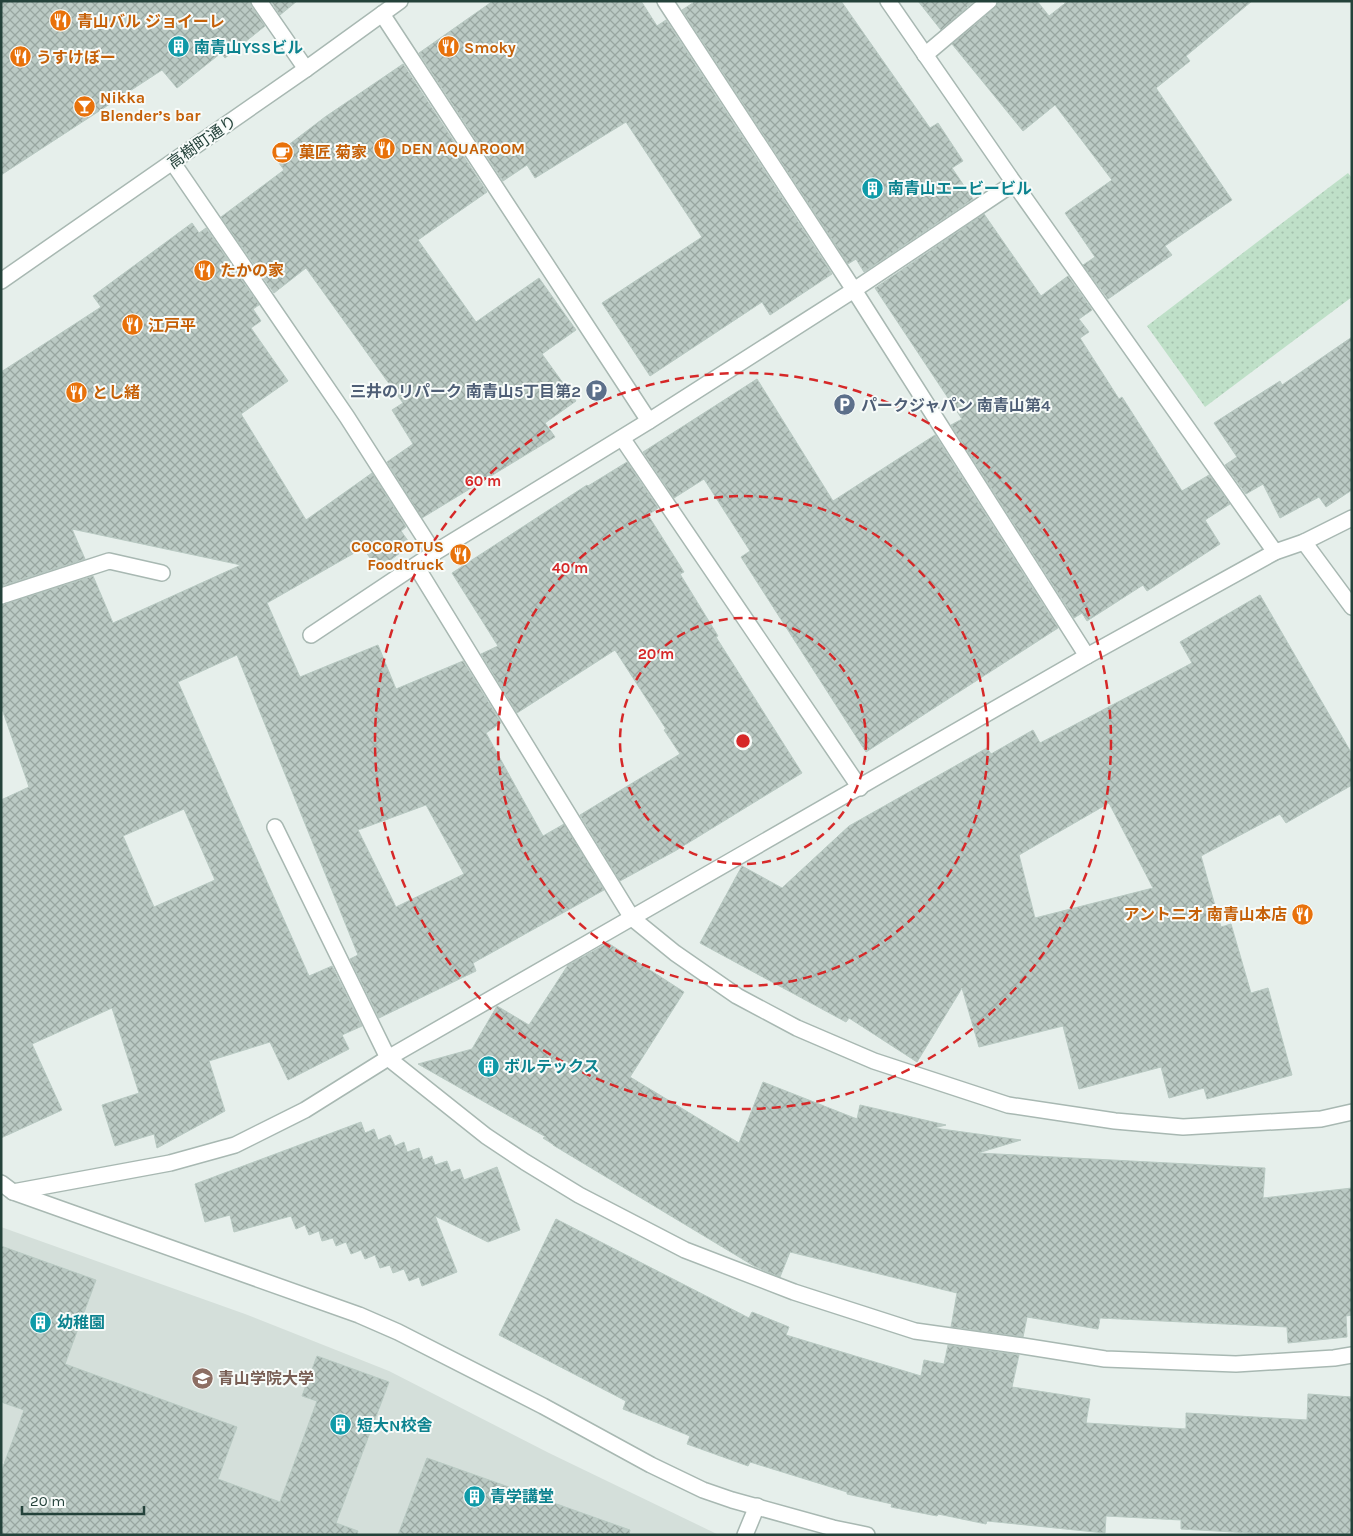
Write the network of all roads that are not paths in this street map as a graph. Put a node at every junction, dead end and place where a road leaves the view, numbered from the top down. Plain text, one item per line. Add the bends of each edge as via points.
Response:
1 (259, 1) edge
2 (400, 1) edge
3 (665, 1) edge
4 (888, 1) edge
5 (989, 1) edge
6 (382, 14) junction
7 (925, 54) junction
8 (306, 69) junction
9 (172, 163) junction
10 (1014, 183) junction
11 (1, 281) edge
12 (854, 290) junction
13 (649, 421) junction
14 (622, 438) junction
15 (1352, 518) edge
16 (1304, 542) junction
17 (1275, 552) junction
18 (434, 553) junction
19 (416, 566) junction
20 (162, 572) dead end
21 (1, 596) edge
22 (1352, 607) edge
23 (311, 635) dead end
24 (1088, 656) junction
25 (860, 788) junction
26 (275, 827) dead end
27 (632, 918) junction
28 (388, 1058) junction
29 (1352, 1112) edge
30 (7, 1188) edge
31 (1352, 1355) edge
32 (757, 1506) junction
33 (746, 1535) edge
34 (867, 1535) edge

1 - 8 street
2 - 6 street, 高樹町通り
3 - 12 street
4 - 7 street
5 - 7 street
6 - 8 street, 高樹町通り
6 - 13 street
7 - 10 street
8 - 9 street, 高樹町通り
9 - 11 street, 高樹町通り
9 - 18 street via 347,417
10 - 12 street
10 - 17 street
12 - 13 street
12 - 24 street
13 - 14 street
14 - 18 street
14 - 25 street
15 - 16 street
16 - 17 street
16 - 22 street
17 - 24 street
18 - 19 street
19 - 23 street
19 - 27 street
20 - 21 street via 109,561
24 - 25 street
25 - 27 street
26 - 28 street
27 - 28 street
27 - 29 street via 737,996 797,1028 874,1061 1008,1105 1115,1122 1183,1127 1322,1119
28 - 30 street via 305,1110 235,1145 170,1163
28 - 31 street via 486,1136 525,1162 579,1195 685,1250 794,1292 915,1331 1105,1359 1236,1364
30 - 32 street via 360,1315 543,1406 651,1465 703,1490
32 - 33 street
32 - 34 street

